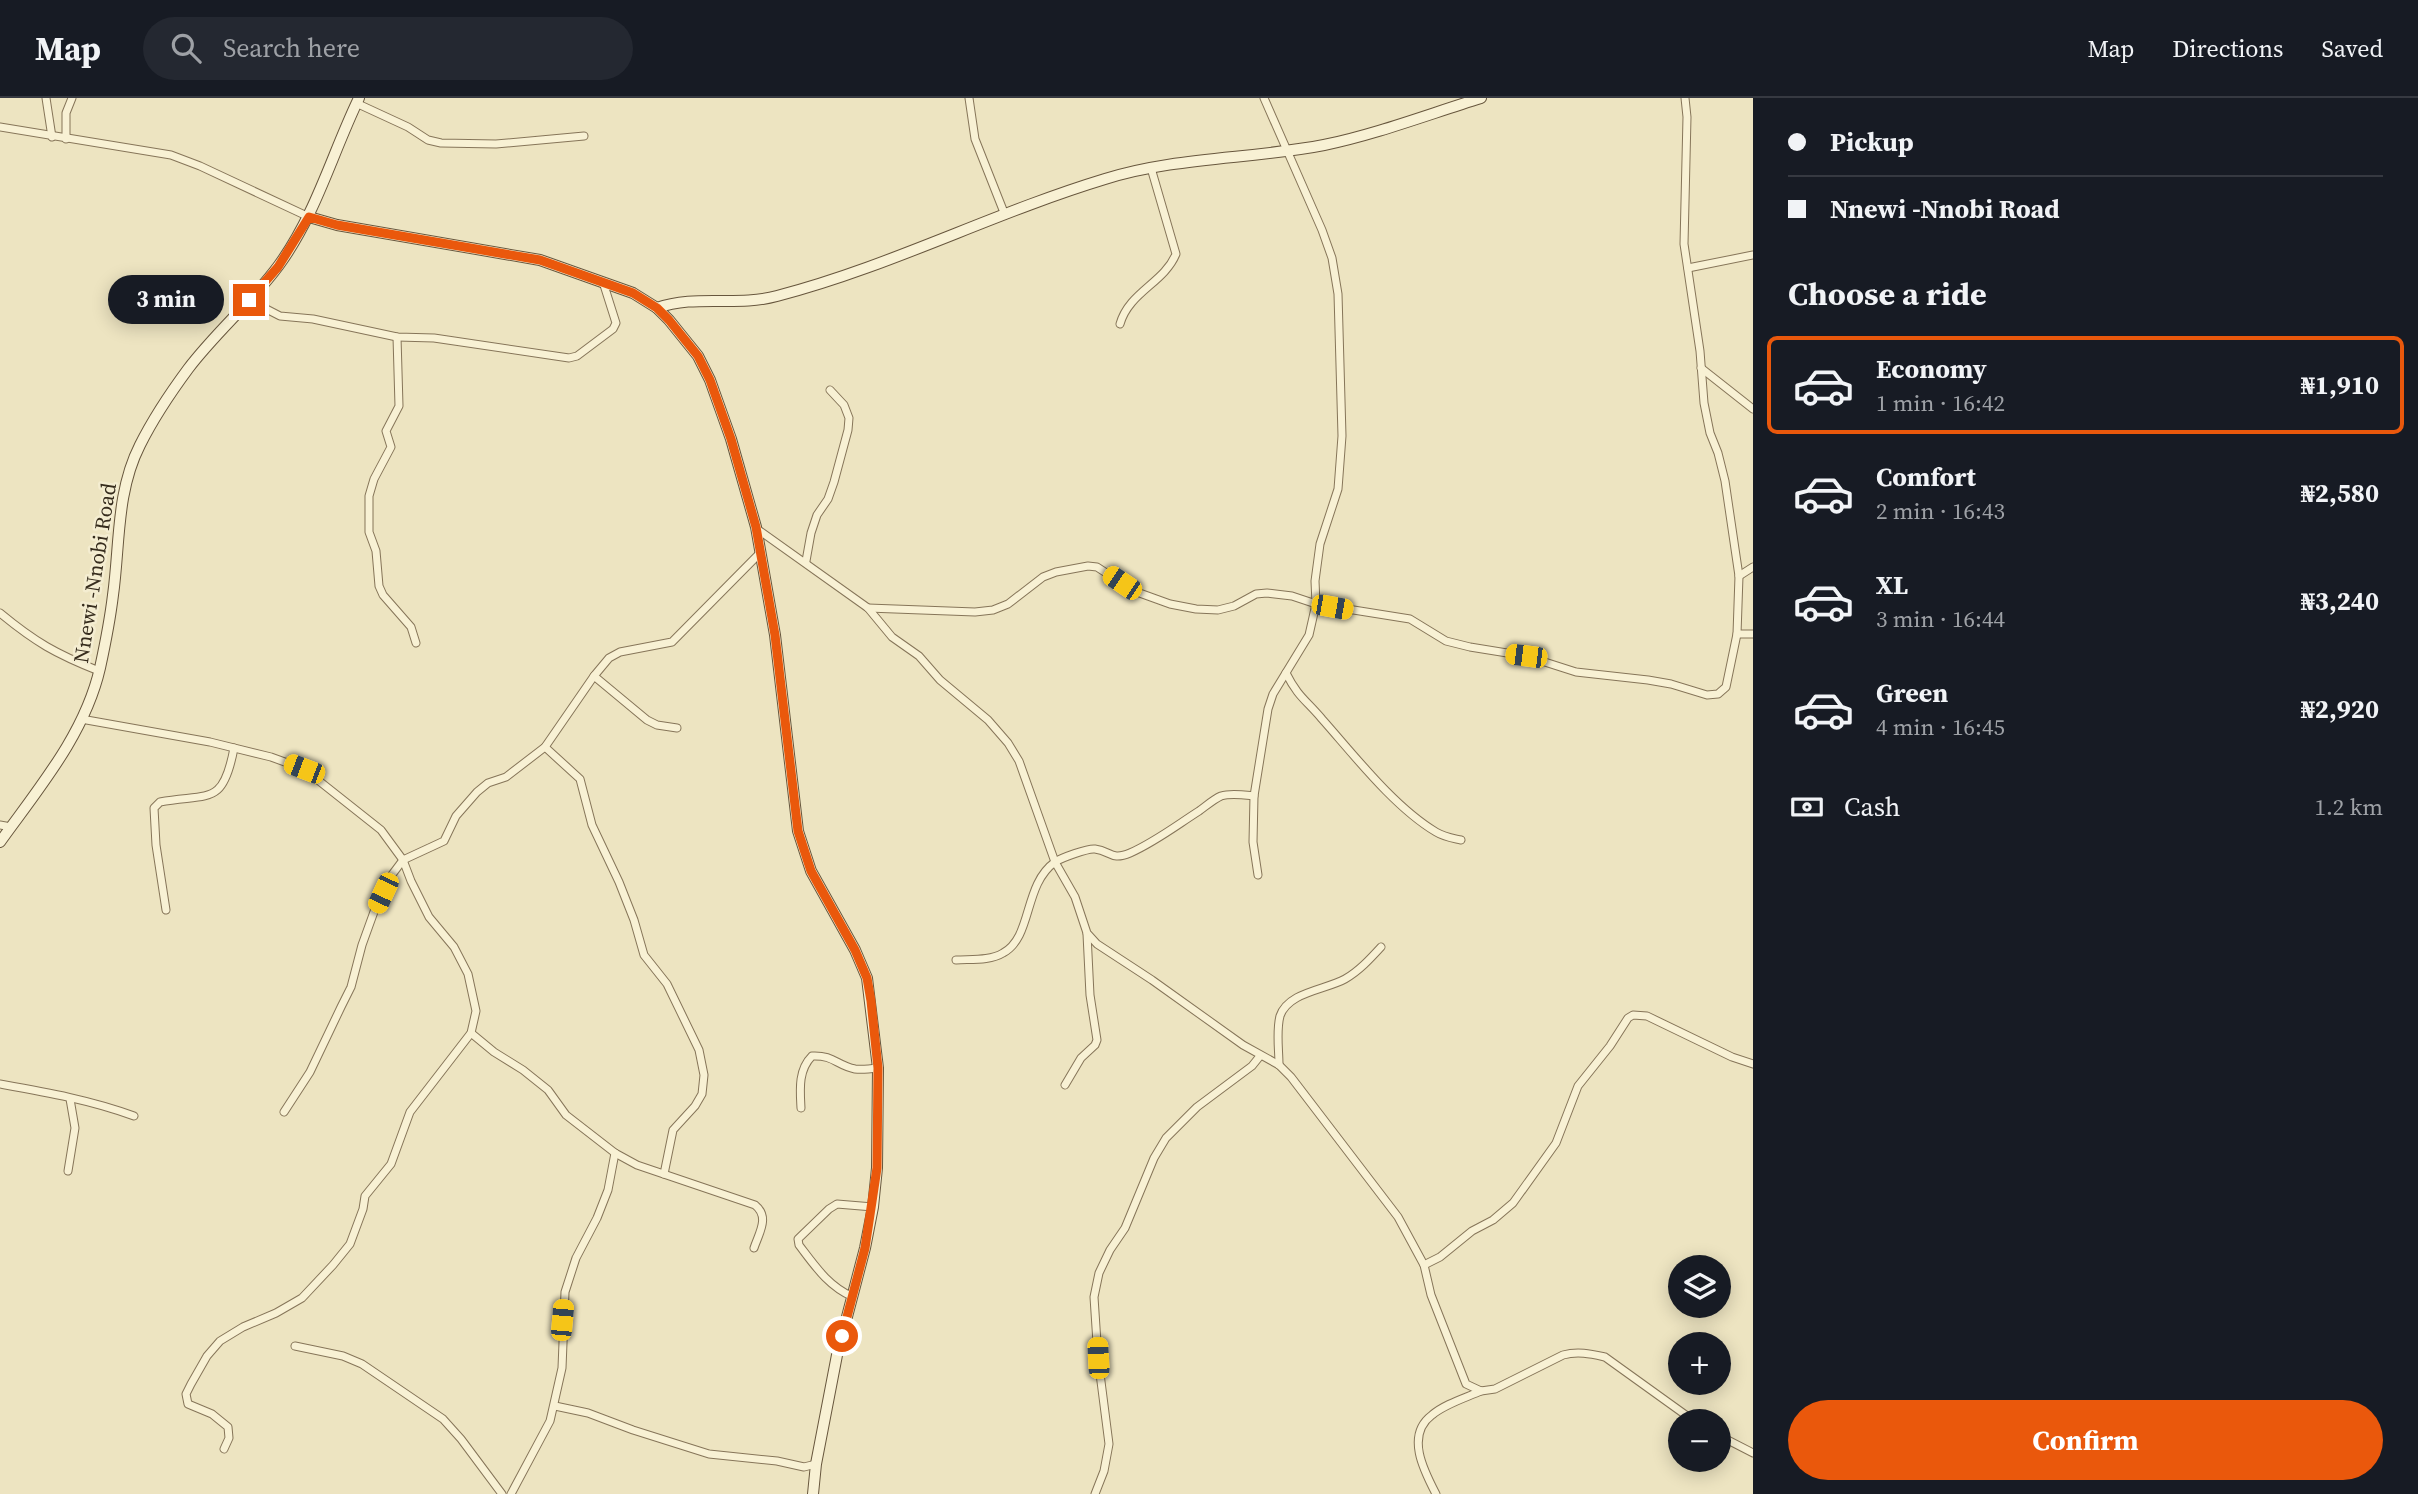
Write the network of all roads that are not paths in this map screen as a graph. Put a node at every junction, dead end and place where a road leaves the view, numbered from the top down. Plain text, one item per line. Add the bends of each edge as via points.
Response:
1 (46, 98) edge
2 (72, 98) edge
3 (968, 98) edge
4 (1264, 98) edge
5 (1481, 98) edge
6 (1685, 98) edge
7 (357, 100) edge
8 (0, 127) edge
9 (584, 136) dead end
10 (52, 137) junction
11 (66, 139) junction
12 (1287, 151) junction
13 (1151, 168) junction
14 (1005, 215) junction
15 (309, 217) junction
16 (1753, 255) edge
17 (1688, 268) junction
18 (603, 281) junction
19 (249, 300) junction
20 (657, 308) junction
21 (1120, 324) dead end
22 (397, 337) junction
23 (1702, 368) junction
24 (830, 390) dead end
25 (1753, 409) edge
26 (756, 527) junction
27 (760, 553) junction
28 (806, 561) junction
29 (1753, 568) edge
30 (1739, 576) junction
31 (1316, 604) junction
32 (868, 608) junction
33 (0, 612) edge
34 (1737, 634) junction
35 (1753, 634) edge
36 (416, 643) dead end
37 (99, 671) junction
38 (1286, 673) junction
39 (594, 676) junction
40 (81, 719) junction
41 (677, 728) dead end
42 (545, 747) junction
43 (234, 748) junction
44 (1254, 796) junction
45 (5, 826) edge
46 (1461, 839) dead end
47 (0, 842) edge
48 (403, 860) junction
49 (1055, 862) junction
50 (1258, 875) dead end
51 (166, 910) dead end
52 (1087, 933) junction
53 (1381, 947) dead end
54 (956, 960) dead end
55 (471, 1033) junction
56 (1260, 1056) junction
57 (1753, 1064) edge
58 (1279, 1065) junction
59 (878, 1068) junction
60 (0, 1084) edge
61 (1065, 1085) dead end
62 (70, 1099) junction
63 (802, 1108) dead end
64 (284, 1112) dead end
65 (134, 1116) dead end
66 (615, 1153) junction
67 (68, 1171) dead end
68 (664, 1174) junction
69 (873, 1207) junction
70 (754, 1248) dead end
71 (1424, 1265) junction
72 (853, 1297) junction
73 (295, 1346) dead end
74 (1480, 1391) junction
75 (555, 1406) junction
76 (1678, 1409) edge
77 (1731, 1442) edge
78 (224, 1449) dead end
79 (1753, 1453) edge
80 (816, 1464) junction
81 (502, 1494) edge
82 (511, 1494) edge
83 (813, 1494) edge
84 (1095, 1494) edge
85 (1436, 1494) edge

1 - 10 street
2 - 11 street via 66,113
3 - 14 street via 975,139
4 - 12 street
5 - 12 main road via 1325,145
6 - 17 street
7 - 9 street via 441,144
7 - 15 main road, Nnewi -Nnobi Road
8 - 10 street
10 - 11 street
11 - 15 street via 171,155
12 - 13 main road
12 - 31 street via 1332,258 1338,293 1342,436 1338,489 1320,544
13 - 14 main road via 1105,178
13 - 21 street via 1176,254 1132,300
14 - 20 main road via 883,263 774,297 673,302
15 - 18 main road via 540,260
15 - 19 main road, Nnewi -Nnobi Road via 278,267
16 - 17 street
17 - 23 street
18 - 20 main road
18 - 22 street via 616,323 577,356
19 - 22 street via 280,316
19 - 37 main road, Nnewi -Nnobi Road via 189,368 139,446 118,521 113,595
20 - 26 main road via 685,338 710,380
22 - 36 street via 399,406 386,431 390,452 369,496 369,532 379,586 411,627
23 - 25 street
23 - 30 street via 1704,403 1725,481
24 - 28 street via 844,405 848,430 834,482 811,533
26 - 27 main road
26 - 28 street
27 - 39 street via 672,642 620,652
27 - 59 main road via 775,635 798,831 811,871 867,978
28 - 32 street
29 - 30 street
30 - 34 street
31 - 32 street via 1267,593 1218,610 1196,609 1134,591 1088,566 1044,577 993,610
31 - 34 street via 1410,619 1446,641 1534,658 1576,673 1648,680 1707,695 1727,687
31 - 38 street via 1308,635
32 - 49 street via 892,637 919,656 1008,743 1019,761
33 - 37 street via 57,654
34 - 35 street
37 - 40 main road, Nnewi -Nnobi Road
38 - 44 street via 1268,709
38 - 46 street via 1299,696 1400,803 1434,831
39 - 41 street via 647,720
39 - 42 street
40 - 43 street
40 - 45 main road, Nnewi -Nnobi Road via 66,748
42 - 48 street via 477,792 456,816 444,841
42 - 68 street via 580,779 592,825 619,882 644,955 667,984 699,1050 702,1094 673,1130
43 - 48 street via 304,769 380,830
43 - 51 street via 230,771 218,790 199,799 160,802 154,808
44 - 49 street via 1222,796 1121,856 1088,849
44 - 50 street
45 - 47 main road, Nnewi -Nnobi Road
48 - 55 street via 429,917 454,947 468,974 476,1011
48 - 64 street via 375,909 351,987 310,1072
49 - 52 street via 1075,897
49 - 54 street via 1040,879 1016,942 1003,954
52 - 56 street
52 - 61 street via 1097,1040
53 - 58 street via 1345,979 1306,994 1284,1010
55 - 66 street via 548,1090 566,1115
55 - 78 street via 410,1112 391,1164 365,1196 350,1244 302,1298 220,1341 196,1375 186,1399 228,1427
56 - 58 street
56 - 84 street via 1166,1138 1099,1273 1094,1297 1109,1444
57 - 71 street via 1647,1016 1628,1018 1578,1086 1556,1143 1513,1203
58 - 71 street via 1398,1217
59 - 63 street via 857,1070 832,1057 812,1056 802,1075
59 - 69 main road
60 - 62 street
62 - 65 street via 96,1102
62 - 67 street via 75,1128
66 - 68 street
66 - 75 street via 608,1191 565,1292 562,1368
68 - 70 street via 755,1205 764,1218
69 - 72 main road
69 - 72 street via 837,1204 798,1239 825,1278
71 - 74 street via 1466,1384
72 - 80 main road
73 - 81 street via 362,1364 443,1419
74 - 76 street via 1495,1389 1574,1352 1605,1357
74 - 85 street via 1434,1413 1421,1428 1418,1448 1423,1471
75 - 80 street via 709,1454 804,1467
75 - 82 street
77 - 79 street
80 - 83 main road

